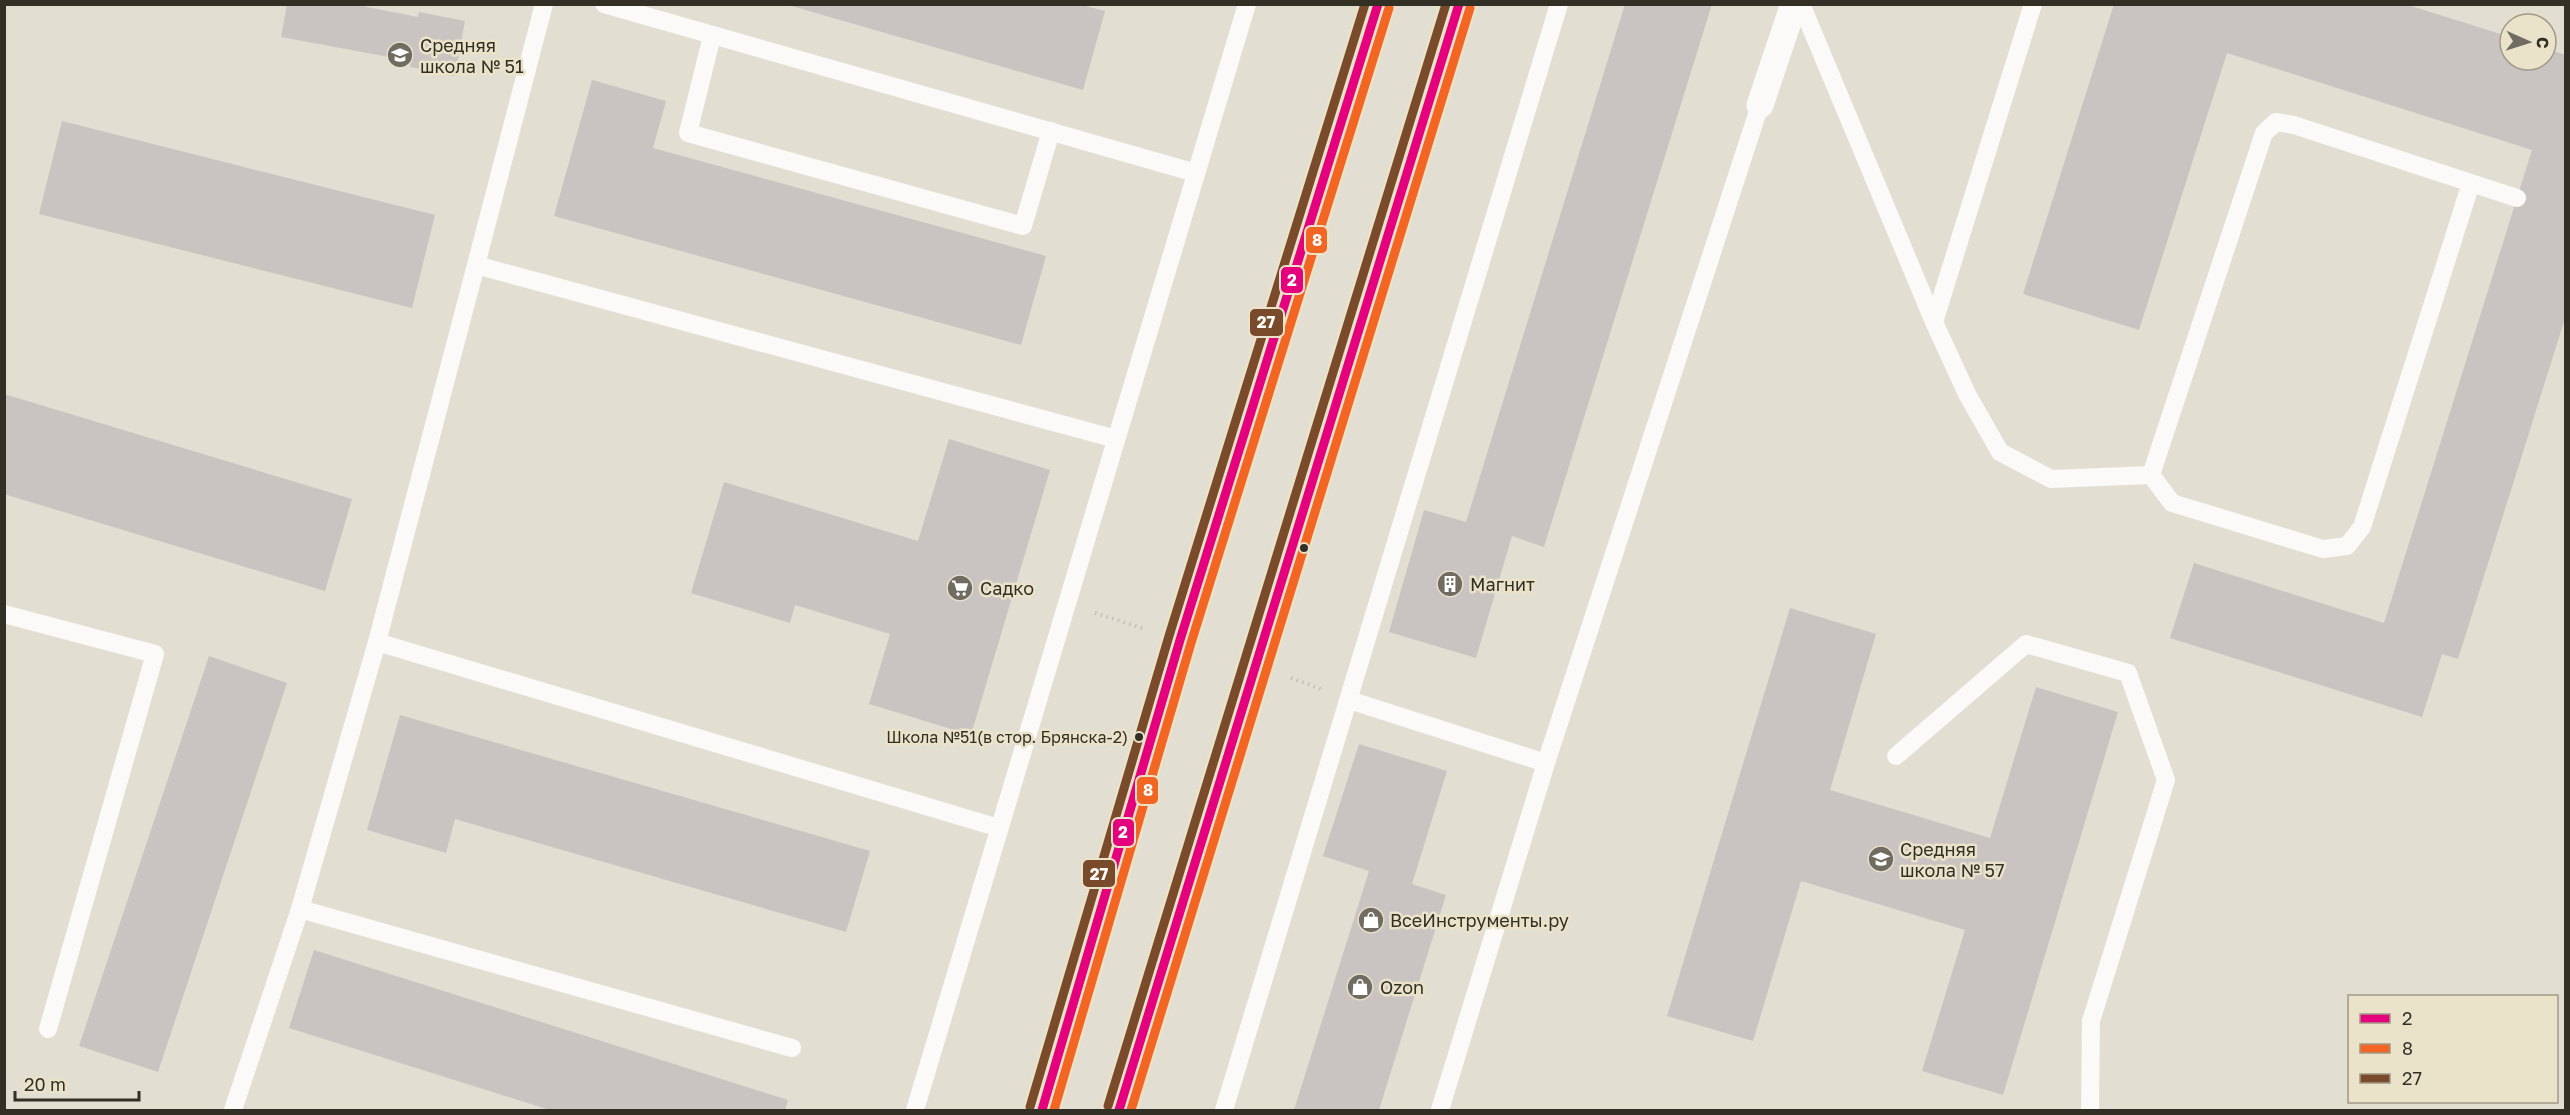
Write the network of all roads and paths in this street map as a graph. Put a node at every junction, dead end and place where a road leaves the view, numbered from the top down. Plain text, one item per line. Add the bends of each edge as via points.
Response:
1 (544, 4) edge
2 (604, 4) edge
3 (1247, 4) edge
4 (1378, 4) edge
5 (1459, 4) edge
6 (1559, 4) edge
7 (1794, 4) edge
8 (1801, 4) edge
9 (2033, 4) edge
10 (712, 36) junction
11 (1760, 105) joint
12 (1051, 131) junction
13 (1196, 173) junction
14 (2471, 183) junction
15 (2517, 198) dead end
16 (476, 264) junction
17 (1934, 322) junction
18 (1116, 439) junction
19 (2151, 475) junction
20 (4, 614) edge
21 (378, 642) junction
22 (1349, 700) junction
23 (1896, 756) dead end
24 (1546, 764) junction
25 (999, 828) junction
26 (300, 909) junction
27 (48, 1029) dead end
28 (792, 1048) dead end
29 (233, 1110) edge
30 (915, 1110) edge
31 (1041, 1110) edge
32 (1119, 1110) edge
33 (1224, 1110) edge
34 (1440, 1110) edge
35 (2091, 1110) edge

1 - 16 lane
2 - 10 lane
3 - 13 lane
4 - 31 main road via 1180,640
5 - 32 main road
6 - 22 lane
7 - 11 street
8 - 17 lane
9 - 17 lane
10 - 12 lane
10 - 12 lane via 688,133 1023,226
11 - 24 lane
12 - 13 lane
13 - 18 lane
14 - 15 lane
14 - 19 lane via 2276,122 2264,133
14 - 19 lane via 2362,527 2347,546 2323,549 2172,503
16 - 18 lane
16 - 21 lane
17 - 19 lane via 1966,394 2000,452 2051,479
18 - 25 lane
20 - 27 lane via 155,654
21 - 25 lane
21 - 26 lane
22 - 24 lane
22 - 33 lane
23 - 35 lane via 2026,644 2128,674 2166,780 2091,1020
24 - 34 lane
25 - 30 lane
26 - 28 lane
26 - 29 lane

